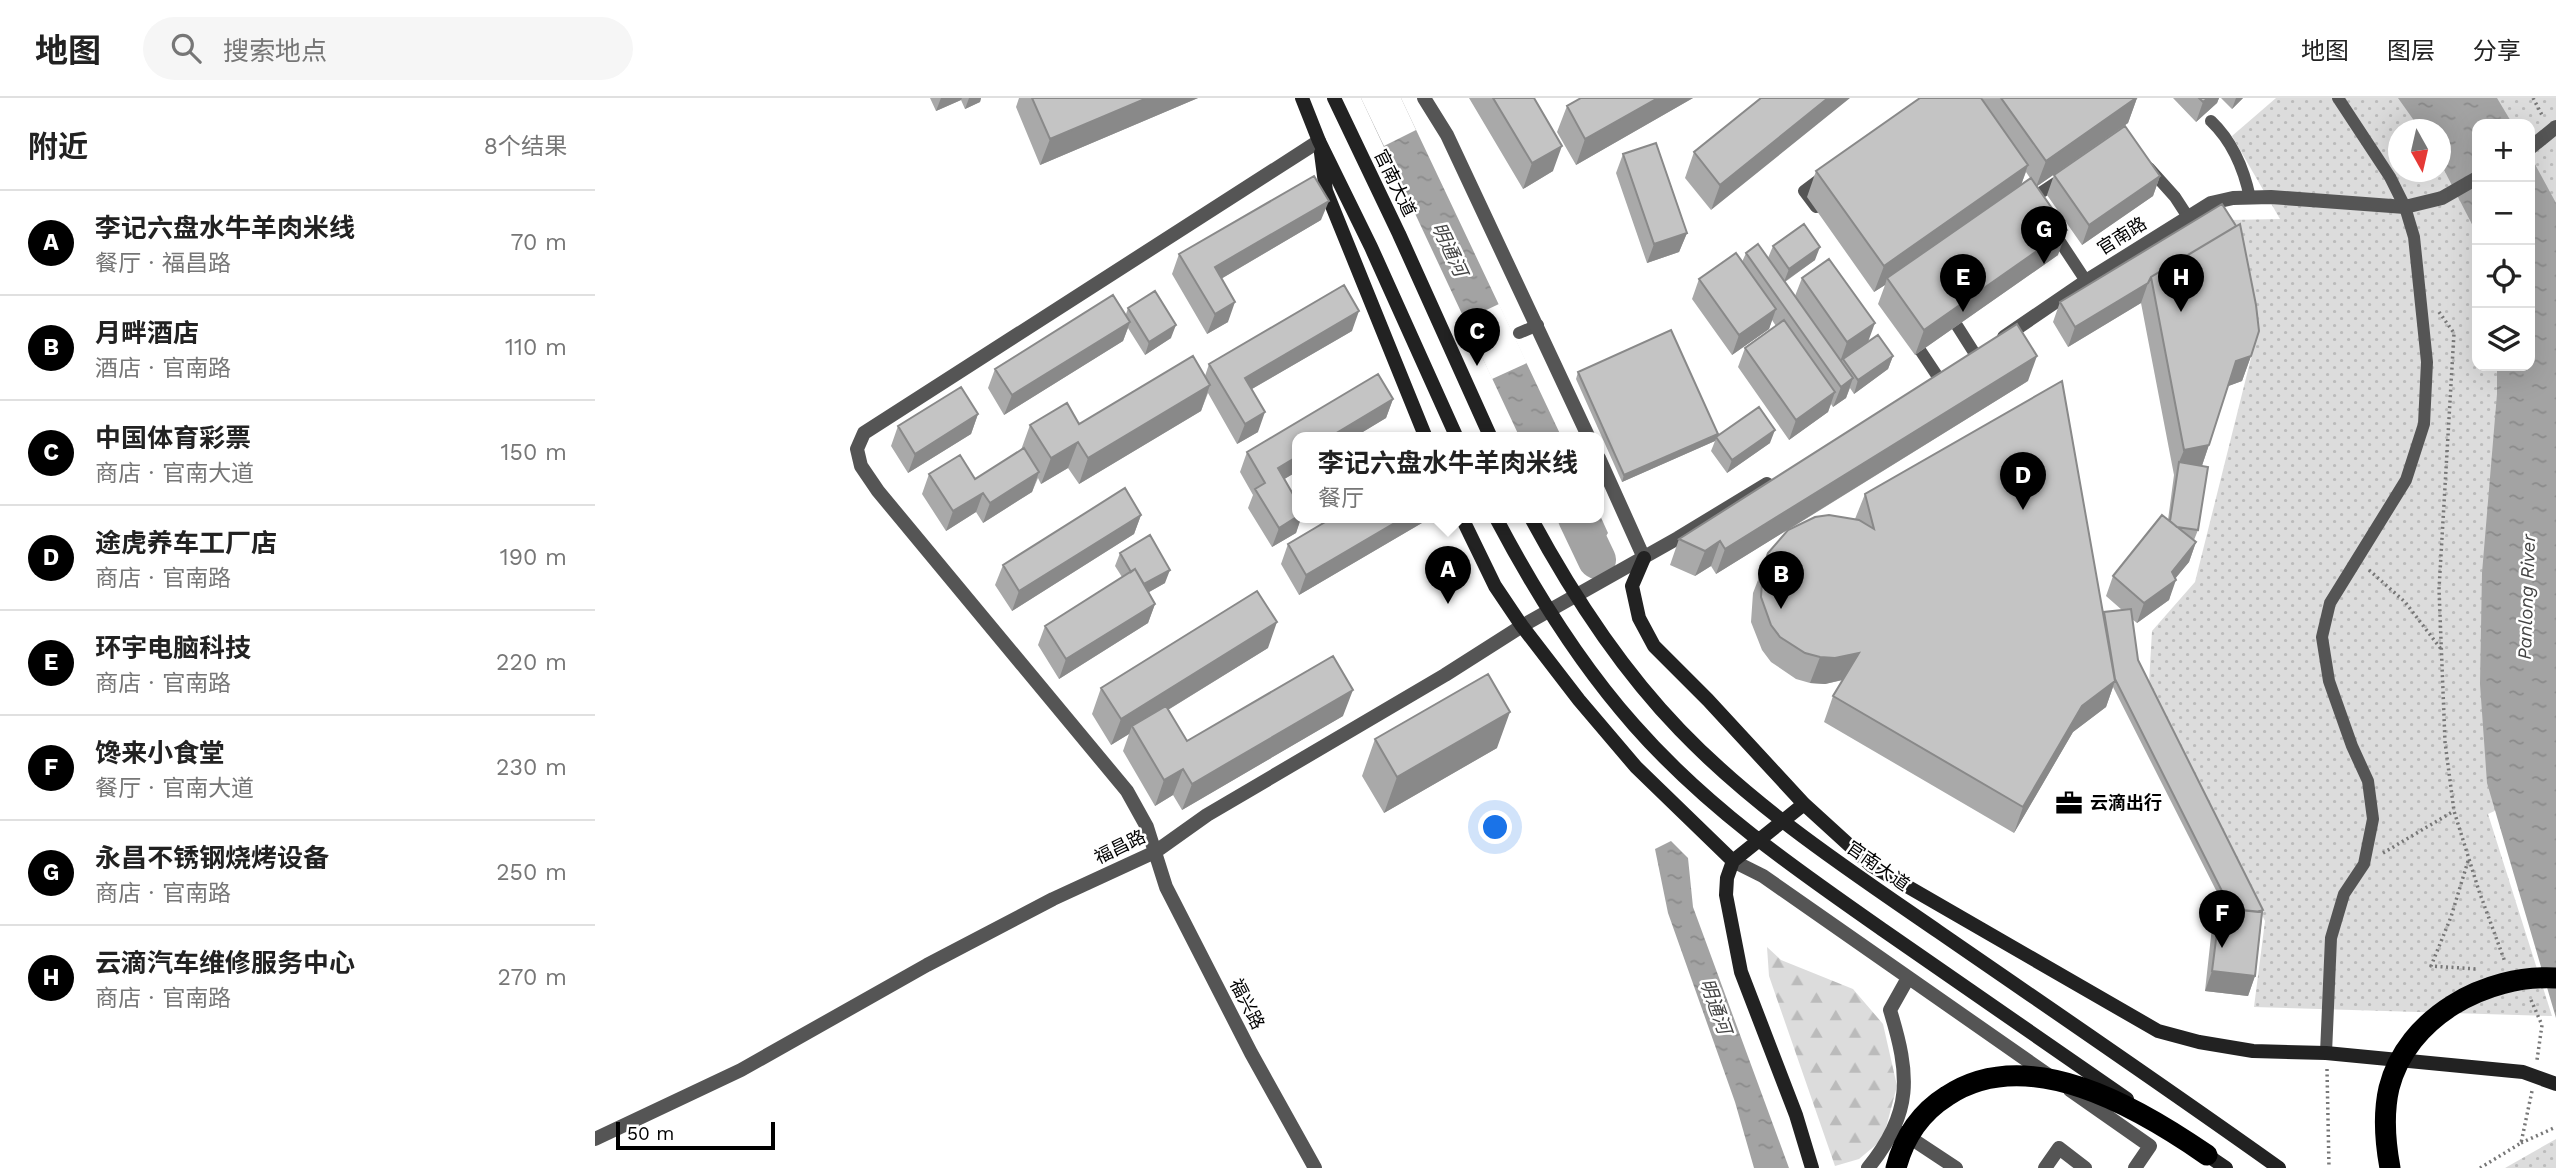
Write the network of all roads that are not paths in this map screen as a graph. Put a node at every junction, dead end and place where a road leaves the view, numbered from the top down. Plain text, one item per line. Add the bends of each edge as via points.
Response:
1 (1303, 98) edge
2 (1334, 98) edge
3 (1424, 98) edge
4 (2338, 98) edge
5 (2211, 121) dead end
6 (2556, 127) edge
7 (1319, 141) junction
8 (2535, 144) edge
9 (2140, 159) edge
10 (1833, 169) edge
11 (2078, 169) edge
12 (2472, 181) edge
13 (2251, 198) junction
14 (2405, 206) junction
15 (2188, 217) junction
16 (1827, 222) dead end
17 (2086, 281) junction
18 (1941, 299) edge
19 (1901, 323) edge
20 (1538, 325) junction
21 (1519, 333) dead end
22 (1980, 351) joint
23 (1938, 378) edge
24 (1424, 432) edge
25 (1454, 432) edge
26 (1487, 432) edge
27 (1586, 432) edge
28 (1604, 471) edge
29 (1778, 477) edge
30 (1464, 523) edge
31 (1499, 523) edge
32 (1534, 523) edge
33 (1644, 558) junction
34 (1522, 626) junction
35 (1804, 804) junction
36 (1155, 852) junction
37 (1733, 861) junction
38 (1908, 978) junction
39 (2556, 978) edge
40 (2326, 1053) junction
41 (2556, 1084) edge
42 (1893, 1127) junction
43 (595, 1139) edge
44 (2207, 1155) junction
45 (1315, 1168) edge
46 (1812, 1168) edge
47 (1868, 1168) edge
48 (1896, 1168) edge
49 (1956, 1168) edge
50 (2045, 1168) edge
51 (2085, 1168) edge
52 (2135, 1168) edge
53 (2226, 1168) edge
54 (2279, 1168) edge
55 (2390, 1168) edge

1 - 7 main road
2 - 26 main road, 官南大道
3 - 20 street via 1447,135
4 - 14 lane
5 - 13 lane via 2245,172
6 - 8 street
7 - 24 main road via 1326,191
7 - 25 main road
7 - 36 street, 福兴路 via 864,433 857,449 860,466 878,491 1127,791
9 - 15 lane
10 - 16 lane via 1804,191
11 - 17 lane via 2032,204
12 - 14 street, 官南路 via 2442,198
13 - 14 street, 官南路
13 - 15 street, 官南路 via 2211,203
14 - 40 lane via 2414,237 2427,362 2424,424 2406,480 2330,603 2322,638 2329,681 2368,781 2374,819 2364,864 2344,894 2331,938
15 - 17 street, 官南路
17 - 22 street, 官南路
18 - 22 lane
19 - 23 lane
20 - 21 lane
20 - 27 street
28 - 33 street
29 - 33 street
30 - 34 main road via 1495,586
31 - 44 main road via 1540,597 1593,676 1634,726 1706,797 1812,880
32 - 54 main road, 官南大道 via 1618,657 1679,729 1726,775 1809,841
33 - 34 street, 福昌路
33 - 35 main road via 1632,586 1639,618 1654,646
34 - 36 street, 福昌路
34 - 37 main road via 1636,766
35 - 37 main road
35 - 40 main road via 1872,866 2158,1031 2253,1051
36 - 43 street, 福昌路 via 927,965 741,1070
36 - 45 street, 福兴路 via 1184,923
37 - 38 street via 1763,876
37 - 46 main road via 1726,895 1741,972
38 - 42 street via 1890,1010 1906,1077 1902,1109
38 - 52 street via 2150,1146
39 - 55 highway via 2487,988 2456,1002 2412,1040 2389,1087 2385,1142
40 - 41 main road via 2523,1072
42 - 47 street
42 - 49 street
44 - 48 highway via 2168,1128 2120,1104 2064,1082 2017,1074 1973,1082 1936,1103 1909,1133
44 - 53 main road
50 - 51 street via 2059,1149

